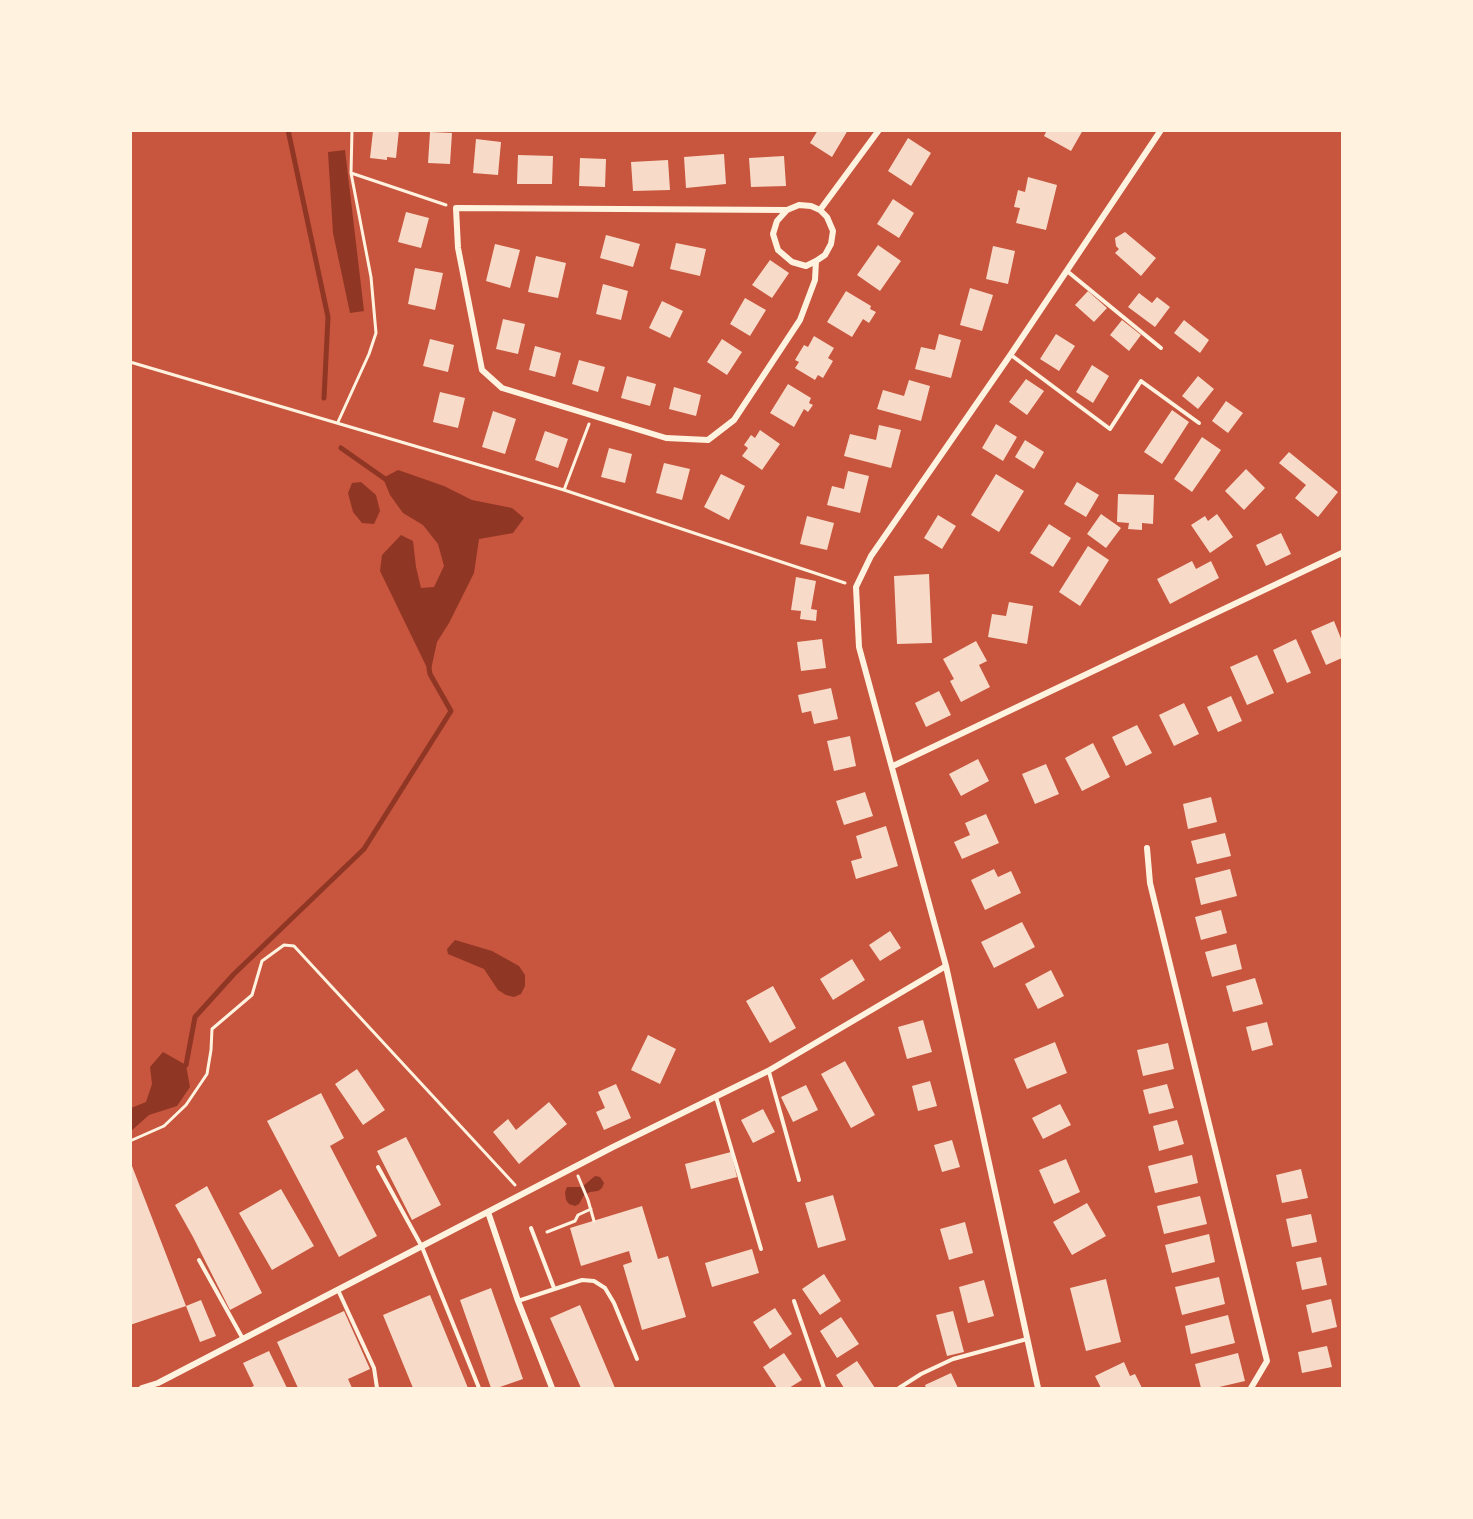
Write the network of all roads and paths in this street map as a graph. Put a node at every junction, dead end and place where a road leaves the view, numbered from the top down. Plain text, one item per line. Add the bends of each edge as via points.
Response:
1 (352, 130) edge
2 (879, 130) edge
3 (1161, 130) edge
4 (351, 173) junction
5 (456, 208) junction
6 (787, 210) junction
7 (820, 210) junction
8 (816, 261) junction
9 (1067, 271) junction
10 (1161, 348) dead end
11 (1011, 354) junction
12 (130, 362) edge
13 (592, 415) junction
14 (338, 423) junction
15 (1199, 423) dead end
16 (564, 490) junction
17 (1342, 553) edge
18 (856, 587) junction
19 (892, 766) junction
20 (1147, 848) dead end
21 (946, 966) junction
22 (768, 1071) junction
23 (716, 1096) junction
24 (130, 1142) edge
25 (378, 1167) dead end
26 (574, 1169) junction
27 (799, 1180) dead end
28 (524, 1194) junction
29 (591, 1209) junction
30 (488, 1212) junction
31 (594, 1221) dead end
32 (531, 1228) dead end
33 (547, 1232) dead end
34 (422, 1247) junction
35 (761, 1249) dead end
36 (199, 1260) dead end
37 (554, 1288) junction
38 (338, 1290) junction
39 (518, 1301) junction
40 (794, 1301) dead end
41 (243, 1339) junction
42 (1028, 1339) junction
43 (637, 1359) dead end
44 (159, 1386) edge
45 (142, 1389) edge
46 (377, 1389) edge
47 (479, 1389) edge
48 (552, 1389) edge
49 (824, 1389) edge
50 (899, 1389) edge
51 (1038, 1389) edge
52 (1251, 1389) edge

1 - 4 path
2 - 7 street
3 - 9 street
4 - 5 path
4 - 14 path via 371,277 376,333
5 - 6 street
5 - 13 street via 458,248 482,370 502,388
6 - 7 street via 799,205
6 - 8 street via 777,221 773,234 778,250 792,262 806,266
7 - 8 street via 833,231 825,255
8 - 13 street via 815,280 800,320 734,420 708,440 666,438
9 - 10 lane
9 - 11 street
11 - 15 lane via 1110,429 1142,381
11 - 18 street via 871,556
12 - 14 path
13 - 16 path
14 - 16 path
16 - 18 path
17 - 19 street
18 - 19 street via 859,647
19 - 21 street
20 - 52 street via 1150,883 1267,1361
21 - 22 street
21 - 42 street
22 - 23 street
22 - 27 lane
23 - 26 street
23 - 35 lane
24 - 28 path via 164,1126 186,1105 207,1074 212,1029 252,995 262,962 284,945 294,946
25 - 34 lane
26 - 28 street
26 - 29 path
28 - 30 street
29 - 31 path
29 - 33 path via 575,1221
30 - 34 street
30 - 39 street
32 - 37 lane
34 - 38 street
34 - 47 lane
36 - 41 lane
37 - 39 lane
37 - 43 lane via 582,1280 605,1288
38 - 41 street
38 - 46 lane via 374,1368
39 - 48 street
40 - 49 lane
41 - 44 street
42 - 50 lane via 954,1359
42 - 51 street
44 - 45 street

